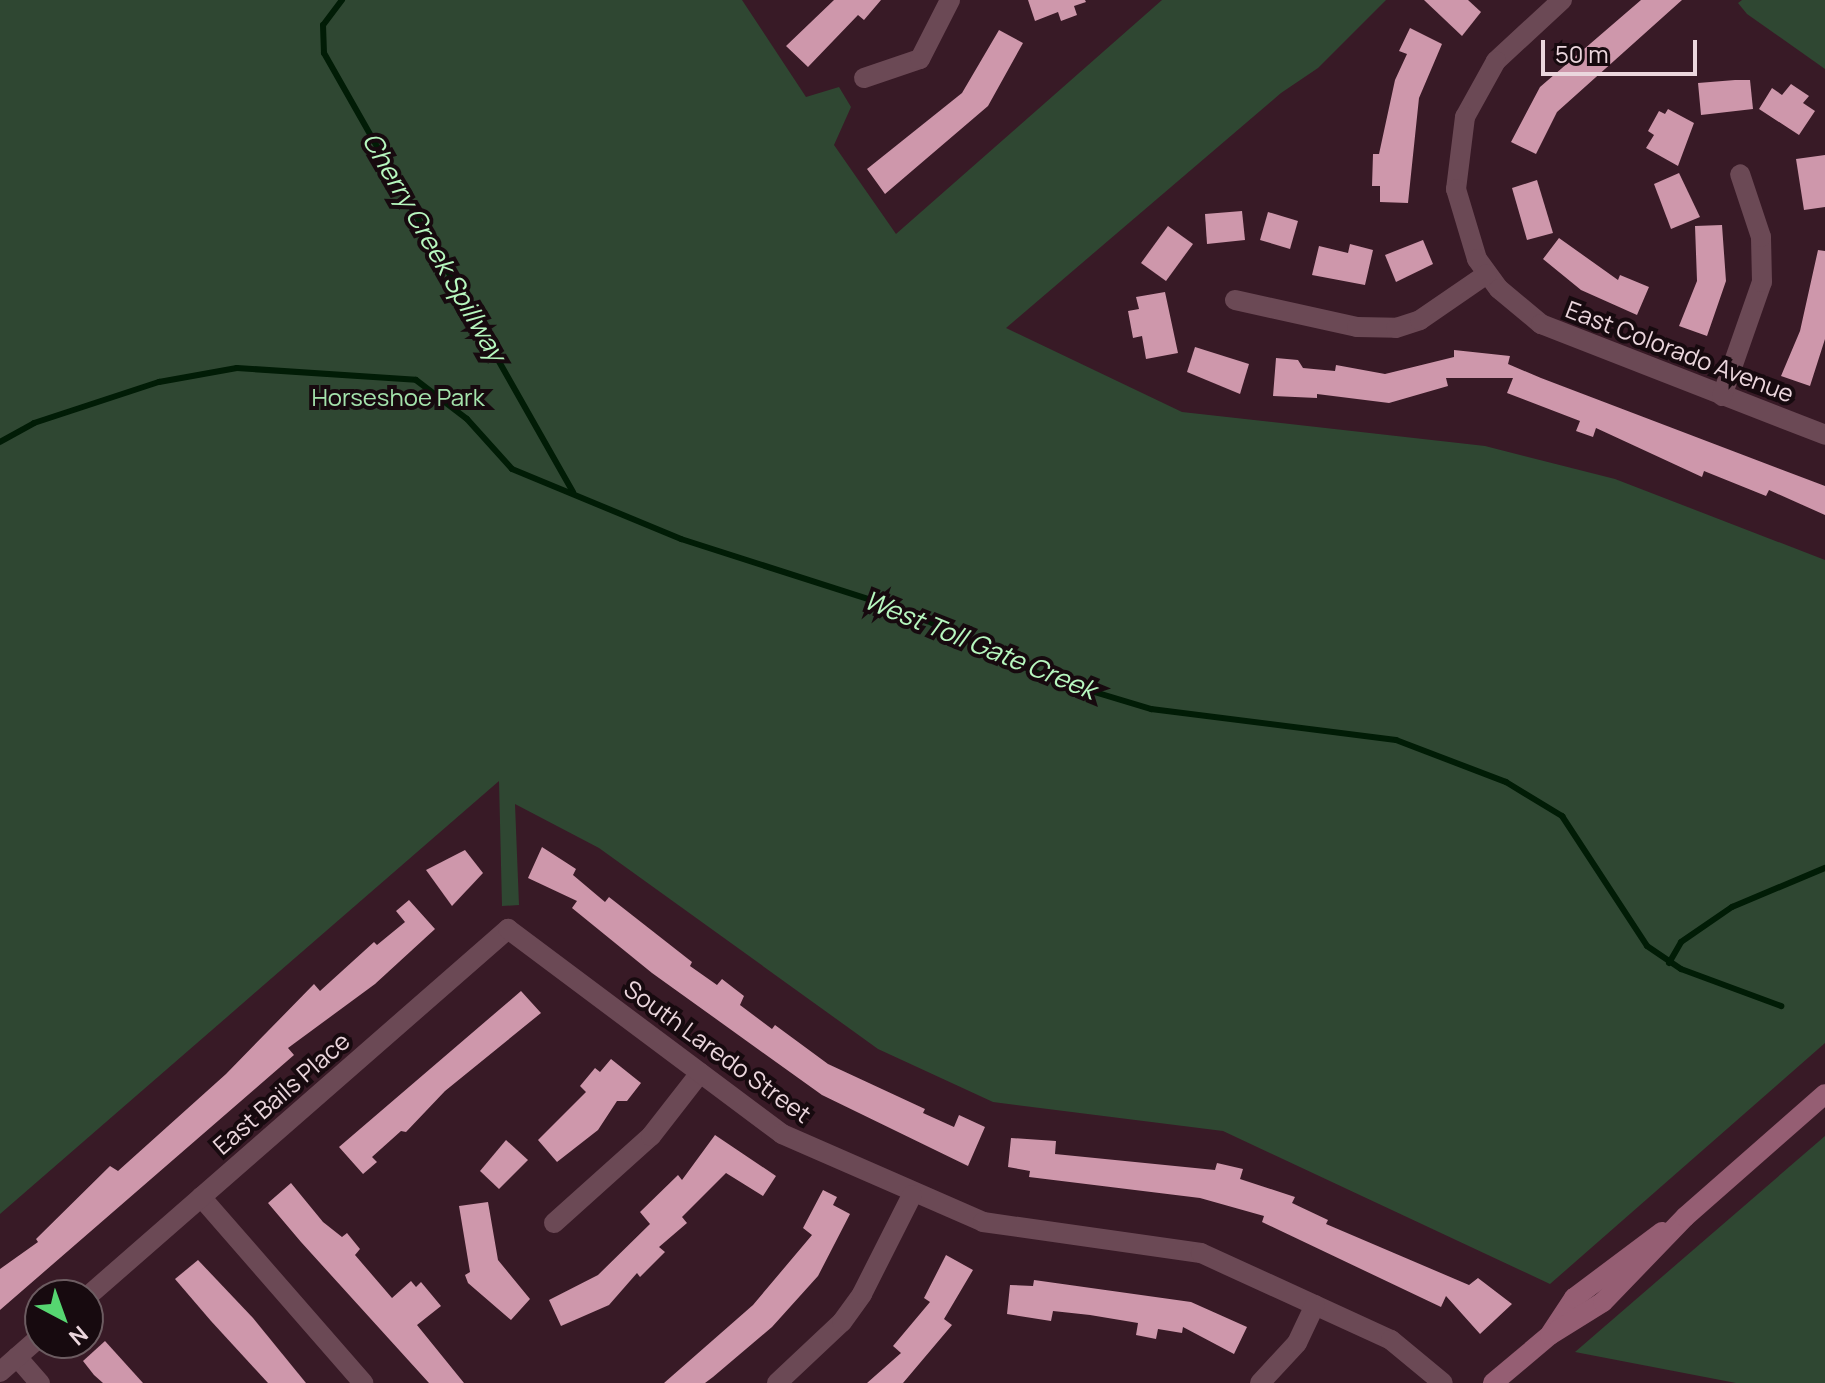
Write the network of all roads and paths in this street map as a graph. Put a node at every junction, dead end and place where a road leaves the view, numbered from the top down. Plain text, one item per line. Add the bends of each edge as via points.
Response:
1 (950, 0) edge
2 (1562, 0) edge
3 (864, 78) dead end
4 (1740, 174) dead end
5 (1487, 274) junction
6 (1235, 300) dead end
7 (1722, 396) junction
8 (1825, 435) edge
9 (508, 929) joint
10 (700, 1073) junction
11 (1825, 1094) edge
12 (912, 1195) junction
13 (201, 1197) junction
14 (554, 1223) dead end
15 (104, 1282) edge
16 (1315, 1305) junction
17 (24, 1351) edge
18 (17, 1357) junction
19 (0, 1372) edge
20 (40, 1383) edge
21 (363, 1383) edge
22 (777, 1383) edge
23 (1260, 1383) edge
24 (1443, 1383) edge
25 (1493, 1383) edge

1 - 3 street via 920,59
2 - 5 street via 1496,61 1475,91 1460,134 1455,161 1460,216
4 - 7 street via 1761,237 1762,282
5 - 6 street via 1420,320 1396,328 1357,327
5 - 7 street, East Colorado Avenue via 1541,324
7 - 8 street, East Colorado Avenue
9 - 10 street, South Laredo Street
9 - 13 street, East Bails Place
10 - 12 street, South Laredo Street via 782,1134
10 - 14 street via 651,1136
11 - 25 street via 1685,1217 1589,1284 1566,1307 1550,1335
12 - 16 street, South Laredo Street via 983,1222 1185,1248
12 - 22 street via 842,1322
13 - 15 street, East Bails Place
13 - 21 street
16 - 23 street via 1297,1343
16 - 24 street, South Laredo Street via 1405,1349
17 - 18 street
18 - 19 street
18 - 20 street

